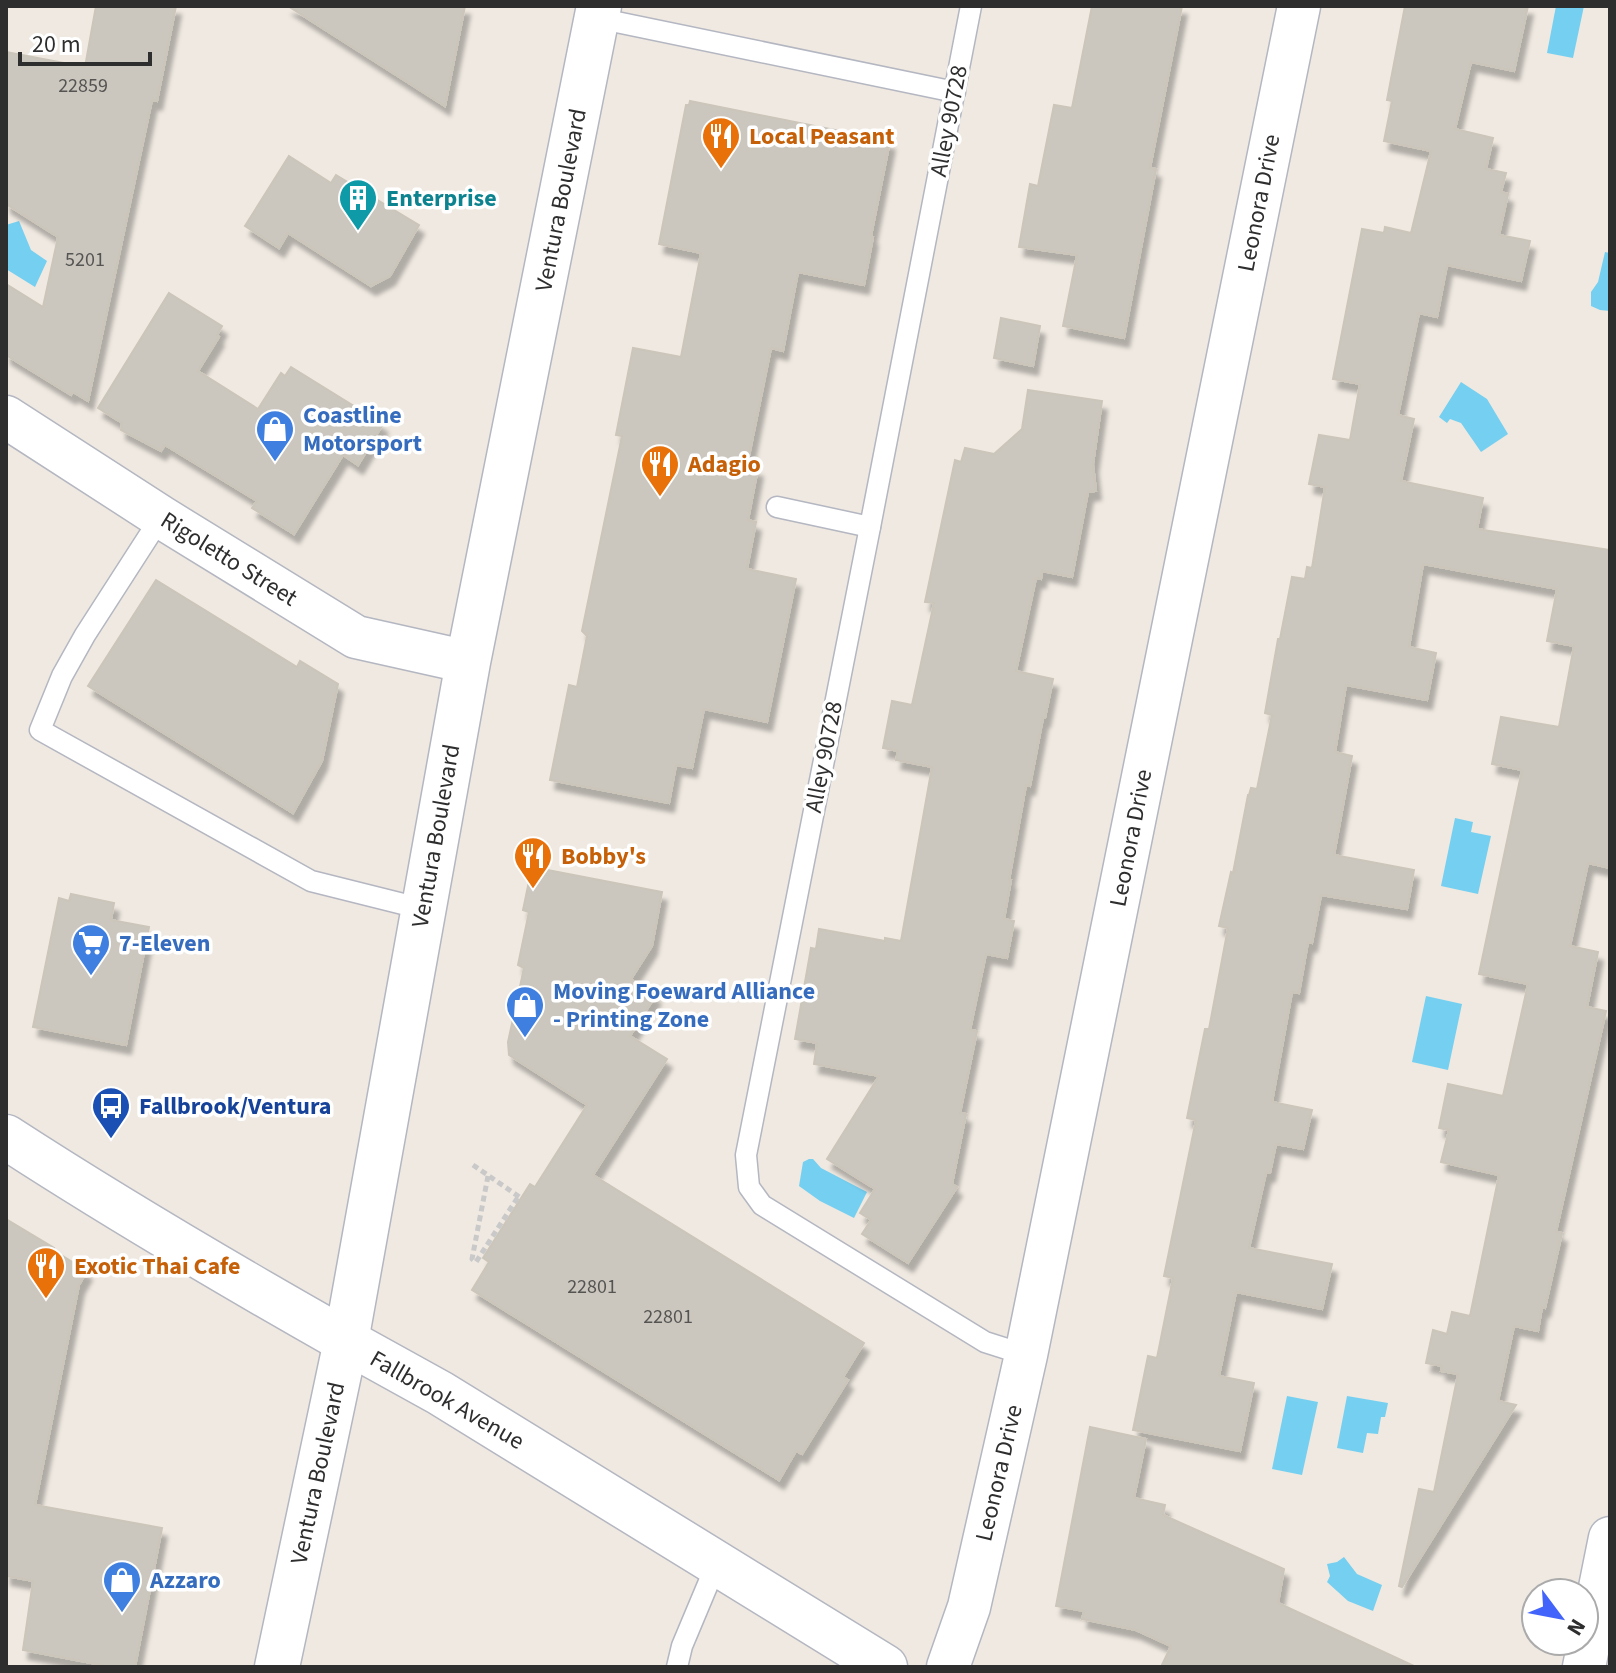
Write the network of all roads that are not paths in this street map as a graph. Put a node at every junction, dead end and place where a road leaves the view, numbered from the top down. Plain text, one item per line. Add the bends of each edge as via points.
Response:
1 (971, 6) edge
2 (1299, 6) edge
3 (598, 12) edge
4 (955, 92) junction
5 (6, 417) edge
6 (777, 507) dead end
7 (161, 517) junction
8 (870, 527) junction
9 (468, 662) junction
10 (423, 909) junction
11 (6, 1137) edge
12 (346, 1341) junction
13 (1026, 1355) junction
14 (1610, 1538) edge
15 (716, 1565) junction
16 (277, 1667) edge
17 (677, 1667) edge
18 (885, 1667) edge
19 (948, 1667) edge
20 (1584, 1667) edge

1 - 4 lane, Alley 90728
2 - 13 street, Leonora Drive
3 - 4 lane
3 - 9 main road, Ventura Boulevard
4 - 8 lane, Alley 90728
5 - 7 street, Rigoletto Street
6 - 8 lane
7 - 9 street, Rigoletto Street via 356,637
7 - 10 lane via 85,635 40,730 311,881
8 - 13 lane, Alley 90728 via 748,1140 749,1187 762,1205 985,1342
9 - 10 main road, Ventura Boulevard
10 - 12 main road, Ventura Boulevard
11 - 12 main road, Fallbrook Avenue
12 - 15 main road, Fallbrook Avenue via 440,1393
12 - 16 main road, Ventura Boulevard
13 - 19 street, Leonora Drive via 969,1607
14 - 20 street
15 - 17 lane
15 - 18 main road, Fallbrook Avenue

